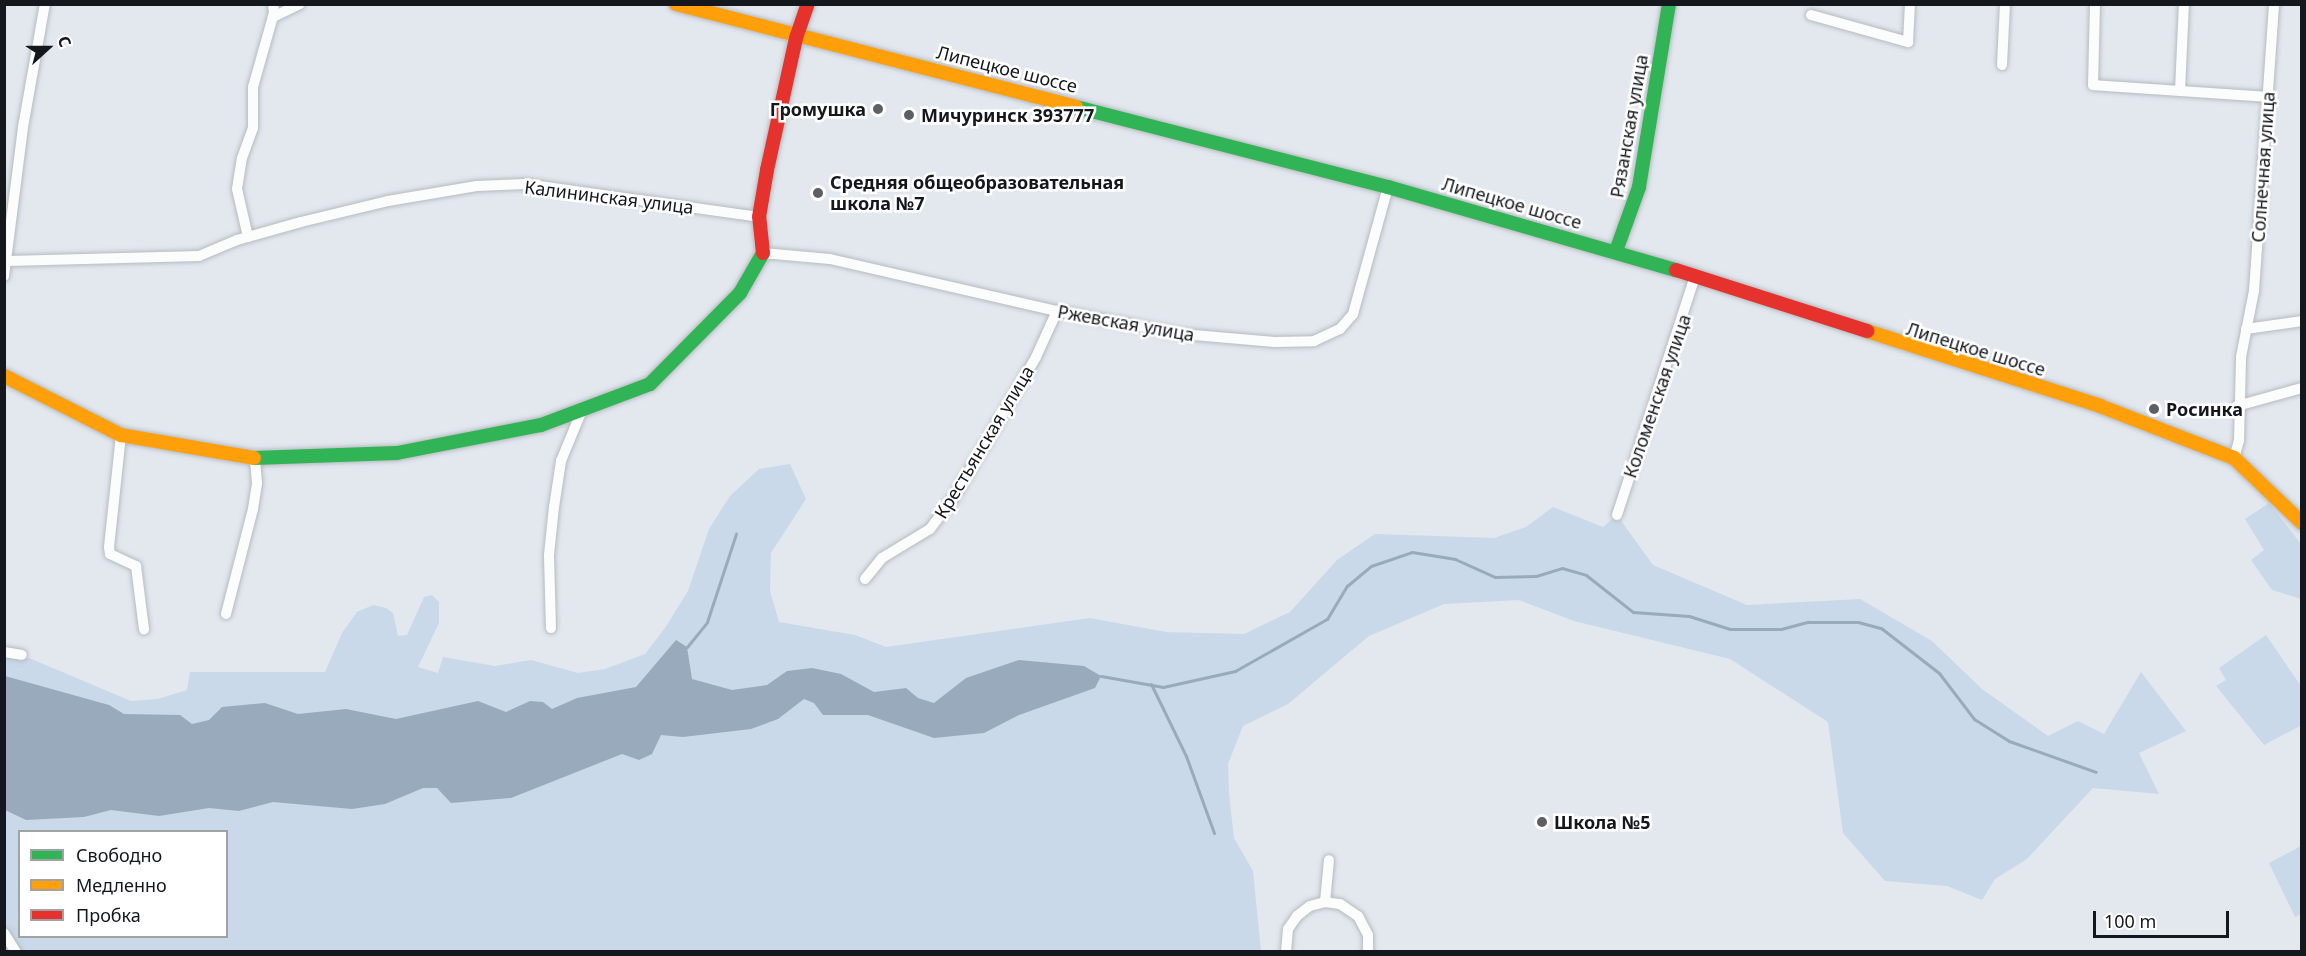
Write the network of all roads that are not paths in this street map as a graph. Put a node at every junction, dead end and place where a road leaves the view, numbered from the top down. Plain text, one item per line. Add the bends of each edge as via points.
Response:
1 (45, 4) edge
2 (273, 4) edge
3 (300, 4) edge
4 (676, 4) edge
5 (808, 4) edge
6 (1669, 4) edge
7 (1910, 4) edge
8 (2005, 4) edge
9 (2095, 4) edge
10 (2184, 4) edge
11 (2274, 4) edge
12 (1811, 15) dead end
13 (273, 17) junction
14 (796, 38) junction
15 (2002, 65) dead end
16 (2180, 91) junction
17 (2268, 97) junction
18 (1388, 187) junction
19 (759, 217) junction
20 (248, 237) junction
21 (1616, 251) junction
22 (763, 253) junction
23 (8, 261) junction
24 (4, 276) edge
25 (1695, 277) junction
26 (1057, 311) junction
27 (2301, 321) edge
28 (2246, 329) junction
29 (4, 376) edge
30 (2301, 388) edge
31 (2237, 406) junction
32 (582, 410) junction
33 (121, 435) junction
34 (255, 458) junction
35 (2234, 458) junction
36 (1617, 515) dead end
37 (2301, 523) edge
38 (865, 579) dead end
39 (225, 614) dead end
40 (551, 628) dead end
41 (144, 629) dead end
42 (4, 652) edge
43 (22, 655) dead end
44 (1329, 860) dead end
45 (1325, 902) junction
46 (4, 933) edge
47 (16, 951) edge
48 (1286, 951) edge
49 (1371, 951) edge

1 - 23 street via 23,127
2 - 13 street
3 - 13 street
4 - 14 street, Липецкое шоссе
5 - 14 street
6 - 21 street, Рязанская улица via 1640,186
7 - 12 street via 1908,42
8 - 15 street
9 - 16 street via 2092,85
10 - 16 street
11 - 17 street, Солнечная улица
13 - 20 street via 253,87 254,128 242,158 237,189
14 - 18 street, Липецкое шоссе via 901,60
14 - 19 street
16 - 17 street
17 - 28 street, Солнечная улица via 2254,291
18 - 21 street, Липецкое шоссе
18 - 26 street, Ржевская улица via 1353,314 1341,328 1314,341 1275,342 1182,334
19 - 20 street, Калининская улица via 525,184 477,186 388,201
19 - 22 street
20 - 23 street, Калининская улица via 199,256
21 - 25 street, Липецкое шоссе
22 - 26 street, Ржевская улица via 830,259
22 - 32 street via 740,293 650,384
23 - 24 street
25 - 35 street, Липецкое шоссе via 2100,406
25 - 36 street, Коломенская улица
26 - 38 street, Крестьянская улица via 1036,357 954,497 930,529 882,558
27 - 28 street
28 - 31 street, Солнечная улица
29 - 33 street
30 - 31 street
31 - 35 street, Солнечная улица via 2239,441
32 - 34 street via 541,425 397,453
32 - 40 street via 561,461 554,507 549,555
33 - 34 street
33 - 41 street via 109,548 110,554 136,566
34 - 39 street via 253,509
35 - 37 street, Липецкое шоссе
42 - 43 street
44 - 45 street
45 - 48 street via 1310,906 1297,916 1288,929
45 - 49 street via 1340,904 1358,916
46 - 47 street

